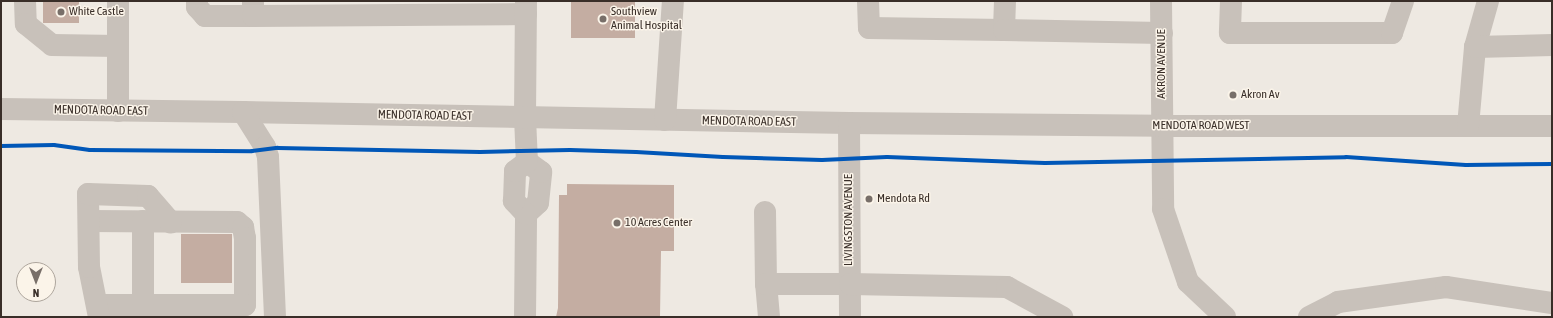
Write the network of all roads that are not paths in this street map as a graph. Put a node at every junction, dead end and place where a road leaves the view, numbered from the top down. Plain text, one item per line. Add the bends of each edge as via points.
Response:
1 (25, 1) edge
2 (118, 1) edge
3 (197, 1) edge
4 (673, 1) edge
5 (868, 1) edge
6 (1005, 1) edge
7 (1161, 1) edge
8 (1231, 1) edge
9 (1403, 1) edge
10 (1488, 1) edge
11 (253, 8) edge
12 (526, 8) edge
13 (1004, 30) junction
14 (1162, 33) junction
15 (1552, 45) edge
16 (118, 46) junction
17 (1475, 47) junction
18 (1, 109) edge
19 (118, 111) junction
20 (244, 112) junction
21 (525, 118) junction
22 (665, 120) junction
23 (849, 123) junction
24 (1162, 126) junction
25 (1468, 126) junction
26 (1552, 126) edge
27 (765, 212) dead end
28 (89, 221) junction
29 (143, 221) junction
30 (171, 222) junction
31 (766, 284) junction
32 (850, 284) junction
33 (1552, 303) edge
34 (143, 304) junction
35 (98, 311) edge
36 (275, 317) edge
37 (525, 317) edge
38 (769, 317) edge
39 (850, 317) edge
40 (1062, 317) edge
41 (1225, 317) edge
42 (1309, 317) edge

1 - 16 street via 26,24 52,45
2 - 16 street
3 - 11 street via 197,7 205,16
4 - 22 street
5 - 13 street via 869,28
6 - 13 street
7 - 14 street, AKRON AVENUE
8 - 9 street via 1230,33 1392,33
10 - 17 street
11 - 12 street
12 - 21 street
13 - 14 street
14 - 24 street, AKRON AVENUE
15 - 17 street
16 - 19 street
17 - 25 street
18 - 19 street, MENDOTA ROAD EAST
19 - 20 street, MENDOTA ROAD EAST
20 - 21 street, MENDOTA ROAD EAST
20 - 36 street via 265,147 268,157
21 - 22 street, MENDOTA ROAD EAST
21 - 37 street via 527,162 541,172 538,203 526,214
22 - 23 street, MENDOTA ROAD EAST
23 - 24 street, MENDOTA ROAD WEST
23 - 32 street, LIVINGSTON AVENUE
24 - 25 street, MENDOTA ROAD WEST
24 - 41 street, AKRON AVENUE via 1166,216 1188,282
25 - 26 street, MENDOTA ROAD WEST
27 - 31 street
28 - 29 street
28 - 30 street via 88,194 148,196
28 - 35 street via 89,267
29 - 30 street
29 - 34 street
30 - 34 street via 237,222 243,227 245,305
31 - 32 street
31 - 38 street
32 - 39 street, LIVINGSTON AVENUE
32 - 40 street via 1007,287
33 - 42 street via 1446,287 1338,302
34 - 35 street

